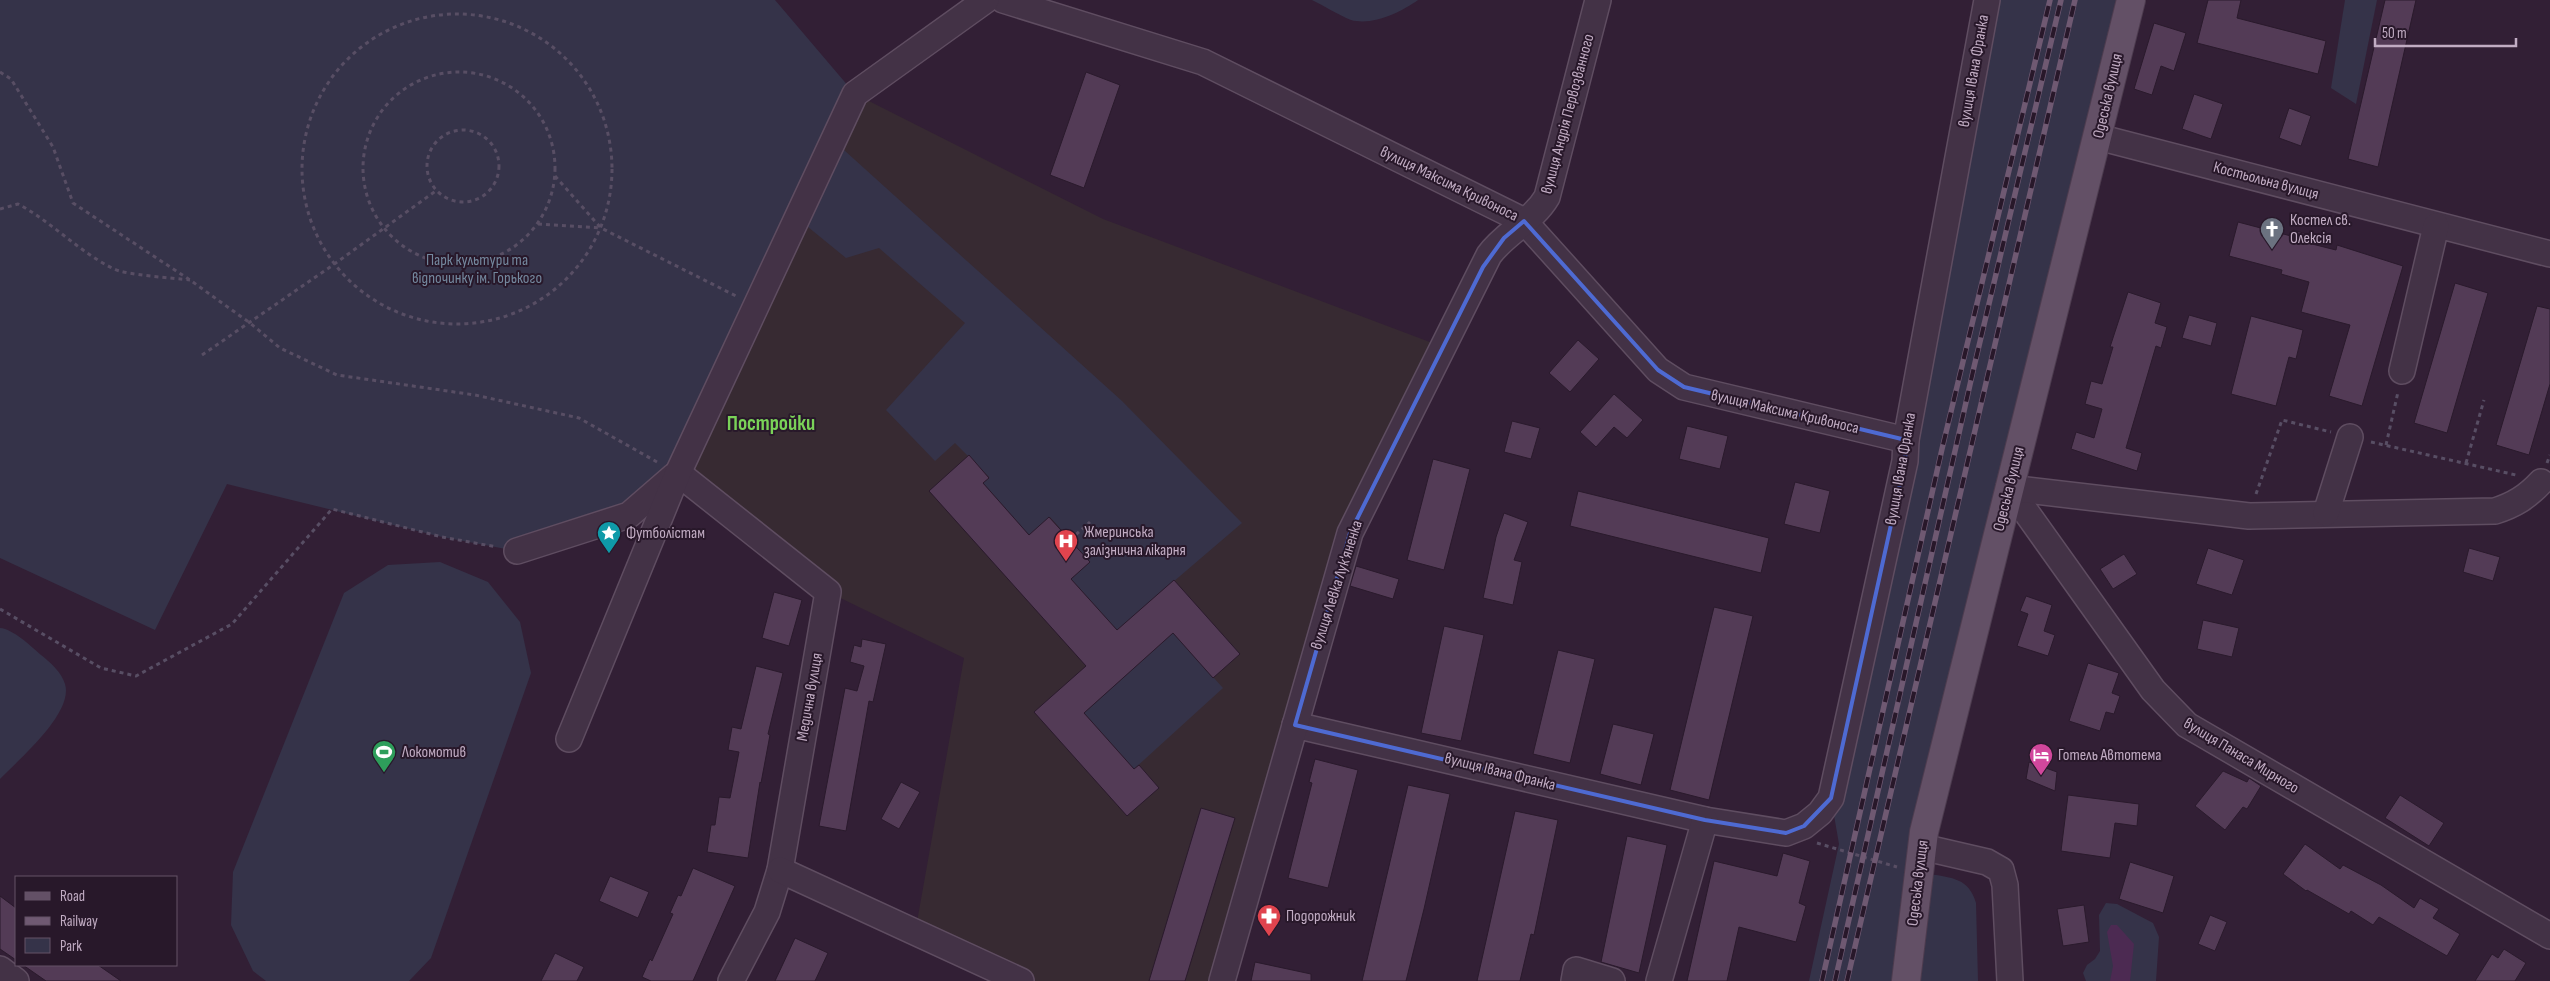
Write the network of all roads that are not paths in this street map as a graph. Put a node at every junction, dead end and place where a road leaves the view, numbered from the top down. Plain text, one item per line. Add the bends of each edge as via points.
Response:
1 (986, 0) edge
2 (1003, 0) edge
3 (1598, 0) edge
4 (1987, 0) edge
5 (2131, 0) edge
6 (2098, 137) junction
7 (1524, 221) junction
8 (2436, 226) junction
9 (2550, 254) edge
10 (2402, 371) road end
11 (2350, 437) road end
12 (1906, 440) junction
13 (678, 473) junction
14 (2541, 482) road end
15 (2009, 488) junction
16 (2326, 513) junction
17 (517, 551) road end
18 (1295, 725) junction
19 (569, 739) dead end
20 (1705, 820) junction
21 (1920, 859) junction
22 (780, 870) junction
23 (2550, 936) edge
24 (0, 969) edge
25 (993, 975) edge
26 (16, 981) edge
27 (731, 981) edge
28 (1021, 981) edge
29 (1222, 981) edge
30 (1574, 981) edge
31 (1612, 981) edge
32 (1659, 981) edge
33 (1906, 981) edge
34 (2010, 981) edge

1 - 13 street via 855,94
2 - 7 street, вулиця Максима Кривоноса via 1203,62
3 - 7 street, вулиця Андрія Первозванного via 1551,187 1541,206
4 - 12 street, вулиця Івана Франка
5 - 6 main road, Одеська вулиця
6 - 8 street, Костьольна вулиця
6 - 15 main road, Одеська вулиця
7 - 12 street, вулиця Максима Кривоноса via 1643,355 1671,380 1699,392
7 - 18 street, вулиця Левка Лук'яненка via 1496,246 1482,267 1350,533
8 - 9 street, Костьольна вулиця
8 - 10 street
11 - 16 street
12 - 20 street, вулиця Івана Франка via 1905,462 1831,798 1804,826 1786,833
13 - 17 street via 629,515
13 - 19 street
13 - 22 street, Медична вулиця via 828,592
14 - 16 street via 2513,506 2495,511
15 - 16 street via 2249,516
15 - 21 main road, Одеська вулиця
15 - 23 street, вулиця Панаса Мирного via 2153,690 2187,726
18 - 20 street, вулиця Івана Франка
18 - 29 street, вулиця Левка Лук'яненка
20 - 32 street
21 - 33 main road, Одеська вулиця
21 - 34 street via 1987,862 2000,870 2006,885
22 - 25 street
22 - 27 street, Медична вулиця via 767,912
24 - 26 street
25 - 28 street
30 - 31 street via 1576,970

